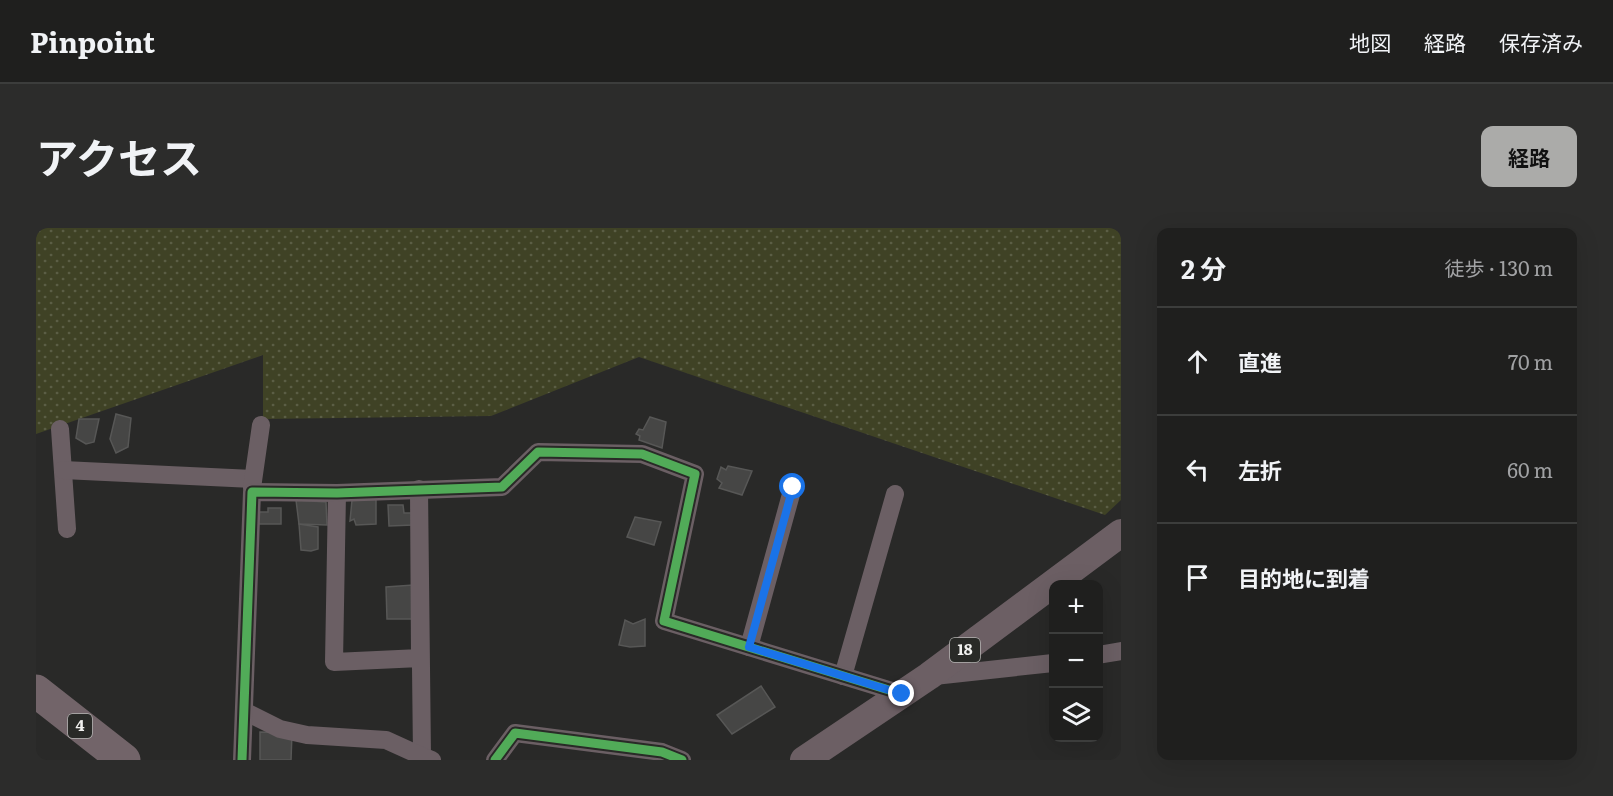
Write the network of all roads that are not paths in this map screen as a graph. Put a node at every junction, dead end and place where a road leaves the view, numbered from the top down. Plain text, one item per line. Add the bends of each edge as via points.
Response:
1 (261, 425) dead end
2 (60, 429) dead end
3 (63, 470) junction
4 (252, 485) junction
5 (793, 487) dead end
6 (419, 489) junction
7 (337, 493) junction
8 (895, 494) dead end
9 (67, 529) dead end
10 (1121, 533) edge
11 (749, 647) junction
12 (1121, 651) edge
13 (1103, 654) edge
14 (1049, 663) edge
15 (843, 676) junction
16 (929, 676) junction
17 (36, 691) edge
18 (902, 694) junction
19 (244, 711) junction
20 (124, 760) edge
21 (242, 760) edge
22 (431, 760) edge
23 (495, 760) edge
24 (682, 760) edge
25 (804, 760) edge

1 - 4 street
2 - 3 street
3 - 4 street
3 - 9 street
4 - 7 street
4 - 19 street
5 - 11 street
6 - 7 street
6 - 7 street via 420,658 334,662
6 - 11 street via 502,488 538,452 642,454 695,474 664,621
6 - 22 street via 423,756
8 - 15 street
10 - 16 main road, 18
11 - 15 street
12 - 13 street
14 - 16 street
15 - 18 street
16 - 18 main road, 18
17 - 20 highway, 4
18 - 25 main road, 18
19 - 21 street
19 - 22 street via 280,729 307,735 386,740
23 - 24 street via 515,734 662,752

